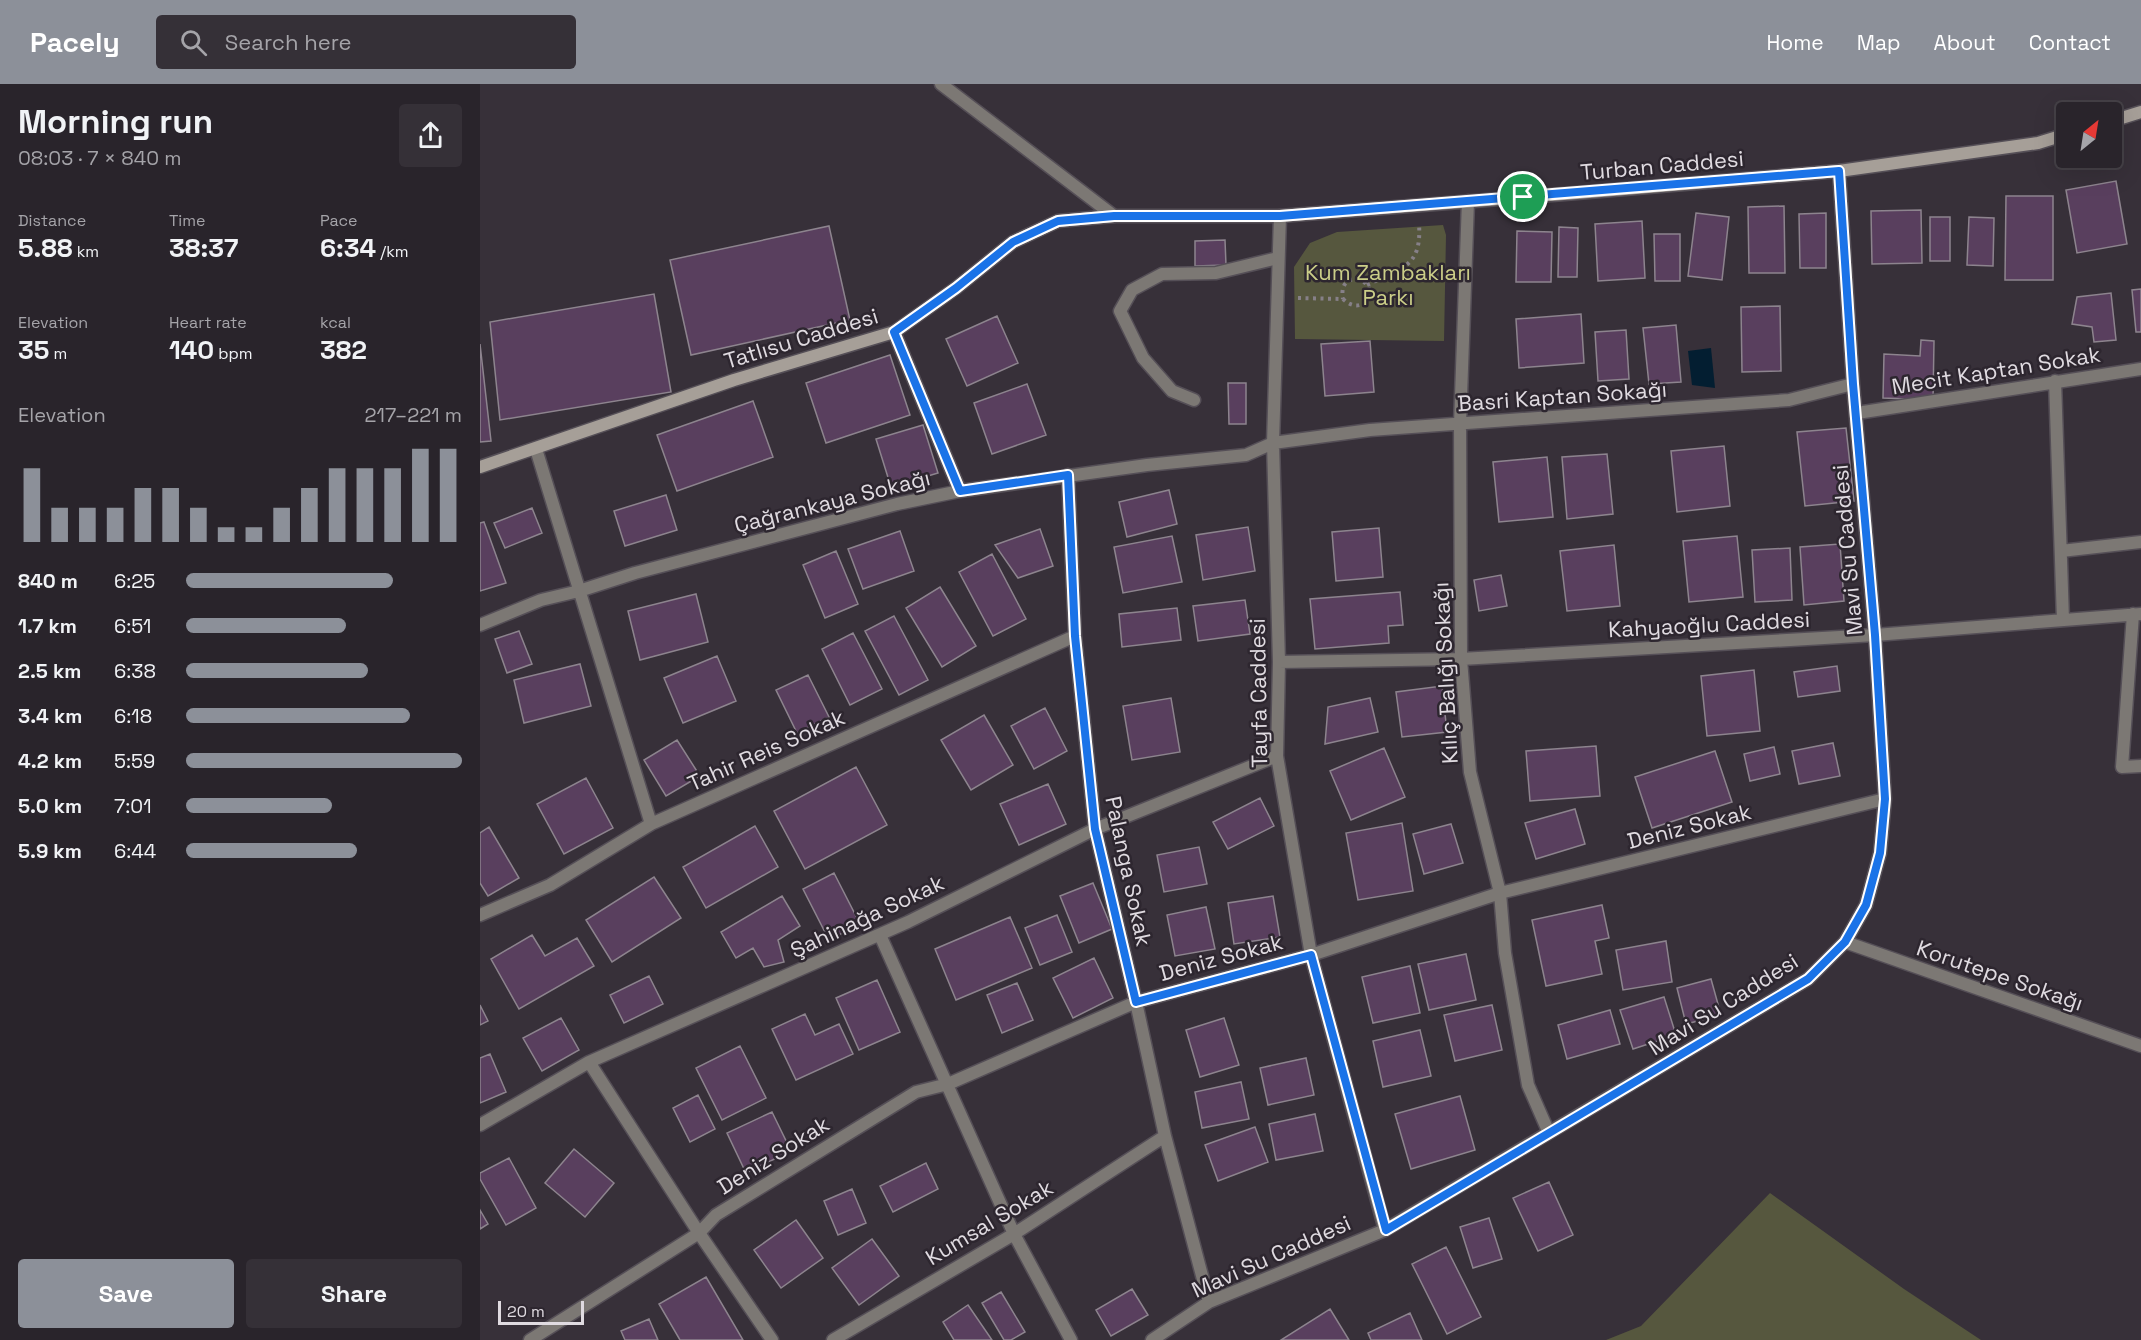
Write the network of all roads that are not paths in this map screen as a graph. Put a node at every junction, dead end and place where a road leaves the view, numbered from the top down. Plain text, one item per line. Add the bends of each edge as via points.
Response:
1 (941, 84) edge
2 (2141, 112) edge
3 (2122, 118) edge
4 (2056, 137) edge
5 (1839, 171) junction
6 (1468, 201) junction
7 (1114, 216) junction
8 (1280, 216) junction
9 (1278, 258) junction
10 (894, 332) junction
11 (2141, 369) edge
12 (2055, 381) junction
13 (1853, 384) junction
14 (1194, 400) dead end
15 (1857, 413) junction
16 (1460, 424) junction
17 (1273, 443) junction
18 (536, 449) junction
19 (480, 467) edge
20 (1068, 475) junction
21 (960, 491) junction
22 (2141, 542) edge
23 (2061, 551) junction
24 (579, 591) junction
25 (2137, 614) edge
26 (2063, 620) junction
27 (480, 625) edge
28 (1875, 635) junction
29 (1075, 636) junction
30 (1461, 659) junction
31 (1279, 662) junction
32 (1277, 756) junction
33 (2141, 766) edge
34 (1885, 799) junction
35 (651, 824) junction
36 (1095, 829) junction
37 (1500, 893) junction
38 (480, 915) edge
39 (880, 935) junction
40 (1845, 942) junction
41 (1311, 955) junction
42 (1136, 1002) junction
43 (2141, 1046) edge
44 (589, 1062) junction
45 (948, 1084) junction
46 (480, 1125) edge
47 (1549, 1133) junction
48 (1165, 1136) junction
49 (1386, 1230) junction
50 (699, 1233) junction
51 (1014, 1234) junction
52 (1209, 1302) junction
53 (530, 1340) edge
54 (772, 1340) edge
55 (833, 1340) edge
56 (1071, 1340) edge
57 (1152, 1340) edge

1 - 7 street
2 - 3 main road
4 - 5 main road, Turban Caddesi
5 - 6 main road, Turban Caddesi
5 - 13 street, Mavi Su Caddesi
6 - 8 main road, Turban Caddesi
6 - 16 street, Kılıç Balığı Sokağı
7 - 8 main road, Turban Caddesi
7 - 10 main road, Tatlısu Caddesi via 1058,221 1013,242
8 - 9 street, Tayfa Caddesi
9 - 14 street via 1216,273 1162,274 1132,290 1120,310 1143,358 1172,391
9 - 17 street, Tayfa Caddesi
10 - 18 main road, Tatlısu Caddesi via 734,380
10 - 21 street
11 - 12 street, Mecit Kaptan Sokak
12 - 15 street, Mecit Kaptan Sokak
12 - 23 street
13 - 15 street, Mavi Su Caddesi
13 - 16 street, Basri Kaptan Sokağı via 1789,400
15 - 28 street, Mavi Su Caddesi
16 - 17 street, Basri Kaptan Sokağı via 1370,430
16 - 30 street, Kılıç Balığı Sokağı
17 - 20 street, Çağrankaya Sokağı via 1246,455
17 - 31 street, Tayfa Caddesi
18 - 19 main road, Tatlısu Caddesi
18 - 24 street
20 - 21 street, Çağrankaya Sokağı
20 - 29 street, Palanga Sokak
21 - 24 street, Çağrankaya Sokağı via 897,504
22 - 23 street
23 - 26 street
24 - 27 street, Çağrankaya Sokağı via 541,600
24 - 35 street
25 - 26 street, Kahyaoğlu Caddesi
25 - 33 street via 2122,767
26 - 28 street, Kahyaoğlu Caddesi
28 - 30 street, Kahyaoğlu Caddesi
28 - 34 street, Mavi Su Caddesi
29 - 35 street, Tahir Reis Sokak
29 - 36 street, Palanga Sokak
30 - 31 street, Kahyaoğlu Caddesi
30 - 37 street, Kılıç Balığı Sokağı via 1470,772
31 - 32 street, Tayfa Caddesi
32 - 36 street, Şahinağa Sokak
32 - 41 street, Tayfa Caddesi
34 - 37 street, Deniz Sokak
34 - 40 street, Mavi Su Caddesi via 1880,853 1866,905
35 - 38 street, Tahir Reis Sokak via 550,885
36 - 39 street, Şahinağa Sokak
36 - 42 street, Palanga Sokak
37 - 41 street, Deniz Sokak
37 - 47 street, Kılıç Balığı Sokağı via 1505,953 1528,1085
39 - 44 street, Şahinağa Sokak
39 - 45 street
40 - 43 street, Korutepe Sokağı
40 - 47 street, Mavi Su Caddesi via 1808,979
41 - 42 street, Deniz Sokak
41 - 49 street, Tayfa Caddesi
42 - 45 street, Deniz Sokak
42 - 48 street, Palanga Sokak
44 - 46 street, Şahinağa Sokak
44 - 50 street
45 - 50 street, Deniz Sokak via 915,1092 716,1215
45 - 51 street
47 - 49 street, Mavi Su Caddesi
48 - 51 street, Kumsal Sokak
48 - 52 street, Palanga Sokak
49 - 52 street, Mavi Su Caddesi
50 - 53 street, Deniz Sokak
50 - 54 street
51 - 55 street, Kumsal Sokak
51 - 56 street
52 - 57 street, Mavi Su Caddesi

